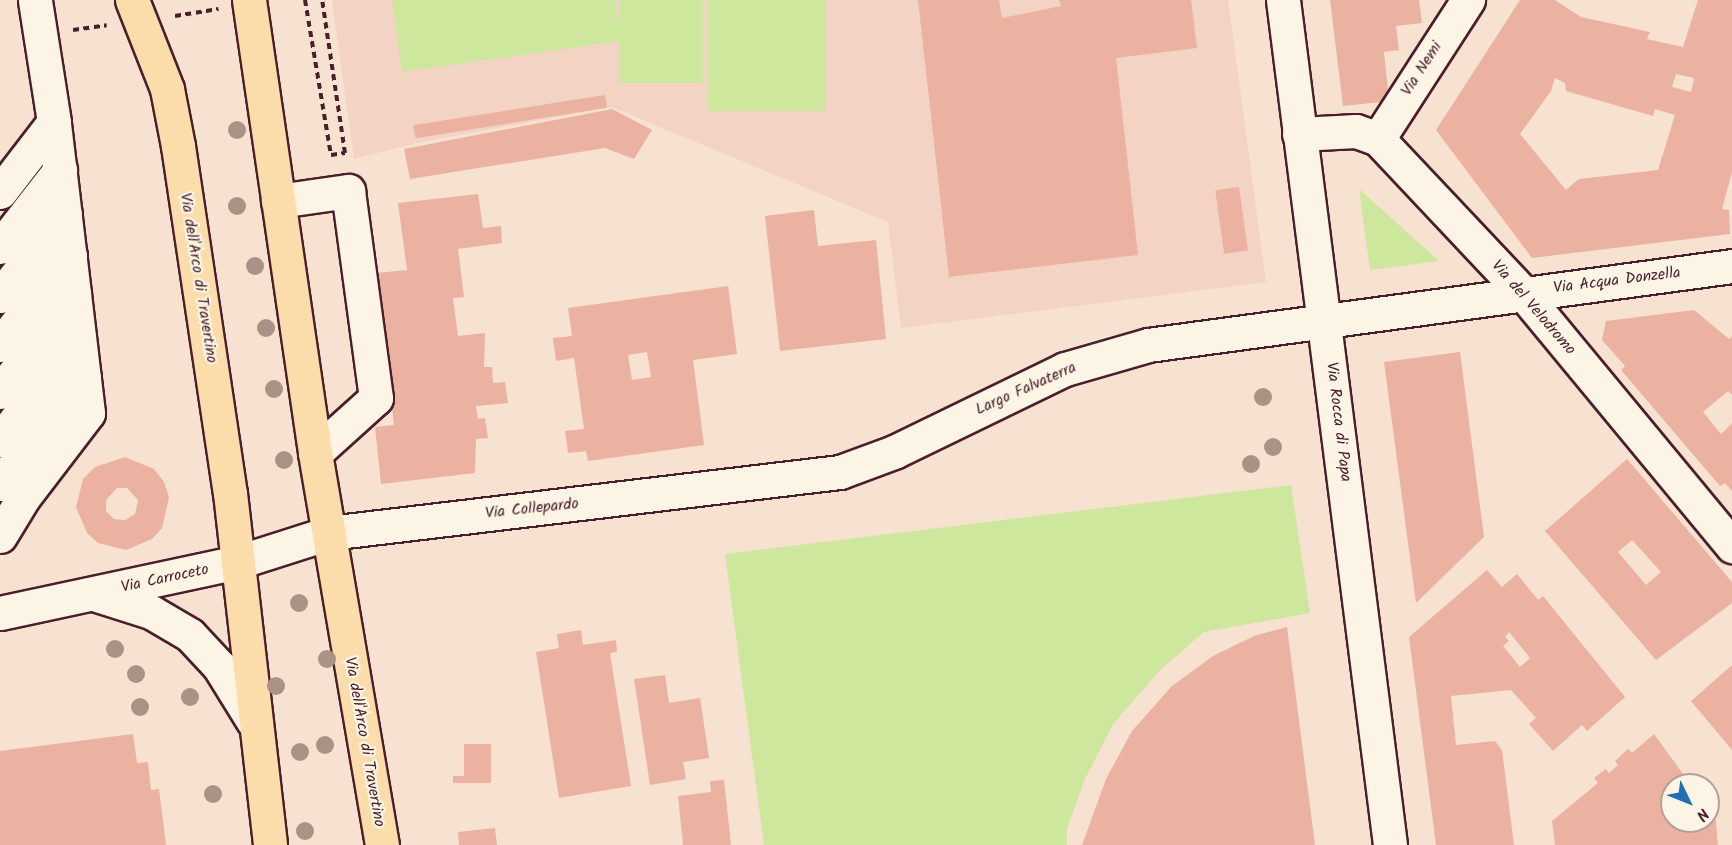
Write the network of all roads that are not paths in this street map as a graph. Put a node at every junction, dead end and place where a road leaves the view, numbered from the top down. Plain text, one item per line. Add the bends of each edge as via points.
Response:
1 (35, 0) edge
2 (132, 0) edge
3 (1284, 0) edge
4 (1468, 0) edge
5 (236, 4) edge
6 (54, 122) junction
7 (1299, 134) junction
8 (1378, 140) junction
9 (60, 170) junction
10 (0, 192) edge
11 (278, 201) junction
12 (65, 213) junction
13 (0, 247) edge
14 (69, 255) junction
15 (1732, 266) edge
16 (1522, 292) junction
17 (74, 294) junction
18 (0, 296) edge
19 (1324, 318) junction
20 (79, 338) junction
21 (0, 345) edge
22 (84, 377) junction
23 (0, 392) edge
24 (0, 440) edge
25 (315, 453) junction
26 (0, 484) edge
27 (736, 486) joint
28 (329, 533) junction
29 (0, 536) edge
30 (1732, 546) edge
31 (238, 562) junction
32 (92, 594) junction
33 (0, 613) edge
34 (254, 721) junction
35 (270, 845) edge
36 (382, 845) edge
37 (1390, 845) edge

1 - 6 street
2 - 31 main road, Via dell'Arco di Travertino via 172,111
3 - 7 street, Via Rocca di Papa
4 - 8 street, Via Nemi
5 - 11 main road, Via dell'Arco di Travertino
6 - 9 street
6 - 10 street
7 - 8 street, Via del Velodromo via 1347,130
7 - 19 street, Via Rocca di Papa
8 - 16 street, Via del Velodromo
9 - 12 street
9 - 13 street
11 - 25 main road, Via dell'Arco di Travertino
11 - 25 street via 348,191 376,398
12 - 14 street
12 - 18 street
14 - 17 street
14 - 21 street
15 - 16 street, Via Acqua Donzella
16 - 19 street, Via Acqua Donzella
16 - 30 street, Via del Velodromo
17 - 20 street
17 - 23 street
19 - 27 street, Largo Falvaterra via 1163,342 1106,356 1051,376 857,467
19 - 37 street, Via Rocca di Papa
20 - 22 street
20 - 24 street
22 - 26 street
22 - 29 street via 88,413 23,498
25 - 28 main road, Via dell'Arco di Travertino
27 - 28 street, Via Collepardo
28 - 31 street
28 - 36 main road, Via dell'Arco di Travertino
31 - 32 street, Via Carroceto
31 - 34 main road, Via dell'Arco di Travertino
32 - 33 street, Via Carroceto
32 - 34 street, Via Carroceto via 151,612 190,635 219,666
34 - 35 main road, Via dell'Arco di Travertino

